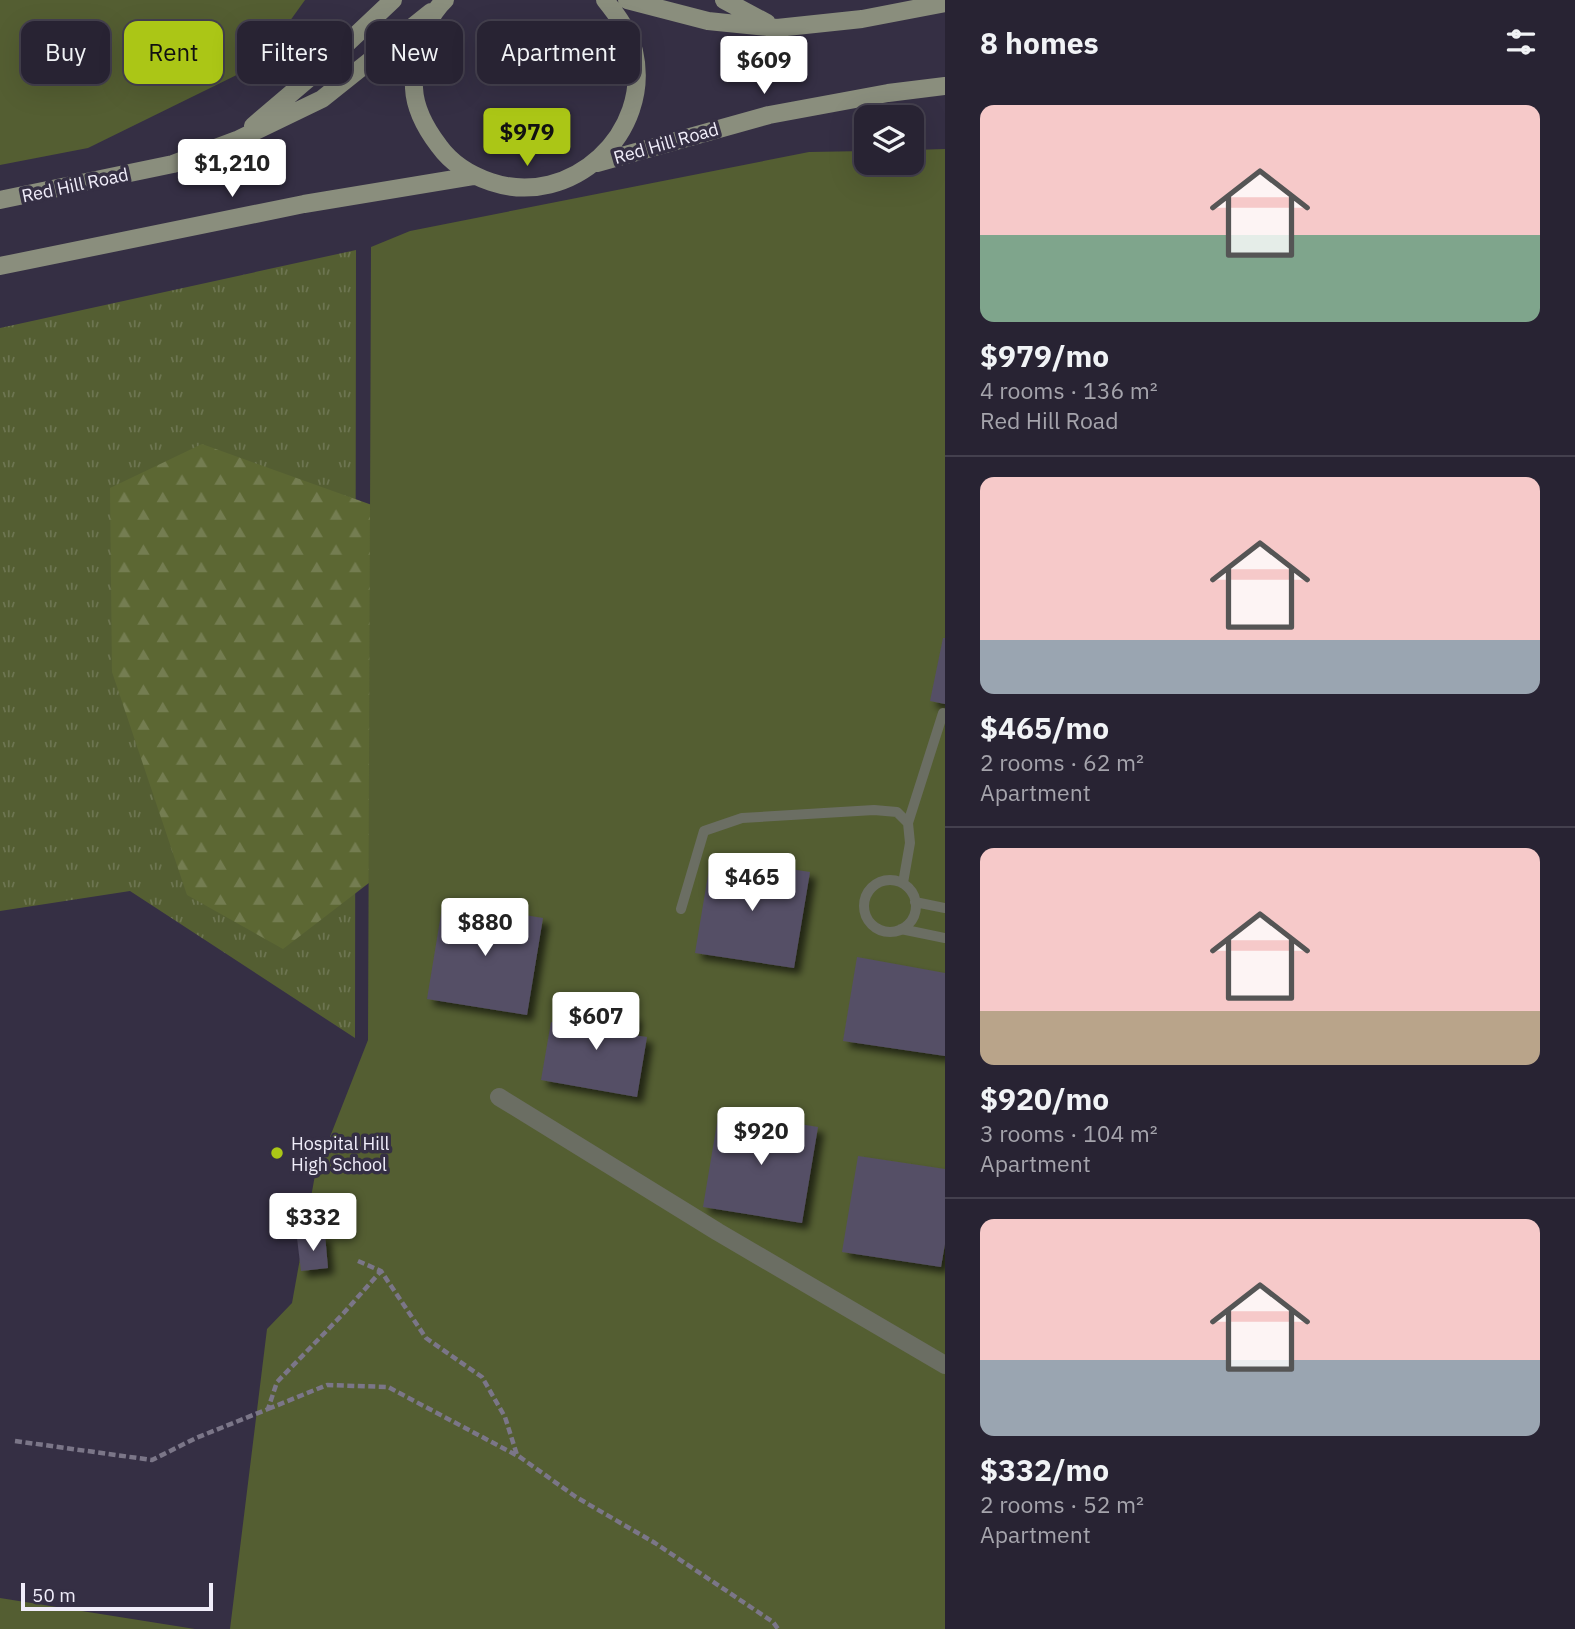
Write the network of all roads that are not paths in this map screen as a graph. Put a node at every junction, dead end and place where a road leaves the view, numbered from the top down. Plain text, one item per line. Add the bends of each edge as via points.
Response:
1 (393, 0) edge
2 (605, 0) edge
3 (627, 0) edge
4 (724, 0) edge
5 (442, 3) edge
6 (945, 3) edge
7 (777, 28) junction
8 (945, 86) edge
9 (237, 140) junction
10 (594, 164) junction
11 (473, 176) junction
12 (0, 200) edge
13 (0, 266) edge
14 (943, 713) dead end
15 (908, 823) junction
16 (902, 883) junction
17 (915, 902) junction
18 (945, 908) edge
19 (681, 909) dead end
20 (901, 929) junction
21 (945, 938) edge
22 (499, 1097) dead end
23 (945, 1365) edge

1 - 9 main road
2 - 10 main road via 634,50 636,82 631,113 616,141
3 - 7 main road via 708,21
4 - 7 main road
5 - 9 main road, Red Hill Road via 323,99
5 - 11 main road via 423,34 413,63 415,97 425,128 446,156
6 - 7 main road via 862,19
8 - 10 main road, Red Hill Road via 769,114
9 - 12 main road, Red Hill Road via 173,164
10 - 11 main road via 566,180 535,188 503,186
11 - 13 main road via 304,204
14 - 15 lane
15 - 16 lane via 910,843
15 - 19 lane via 897,813 874,810 742,818 704,831
16 - 17 lane
16 - 20 lane via 887,880 873,886 864,908 877,928
17 - 18 lane
17 - 20 lane via 913,918
20 - 21 lane
22 - 23 street

